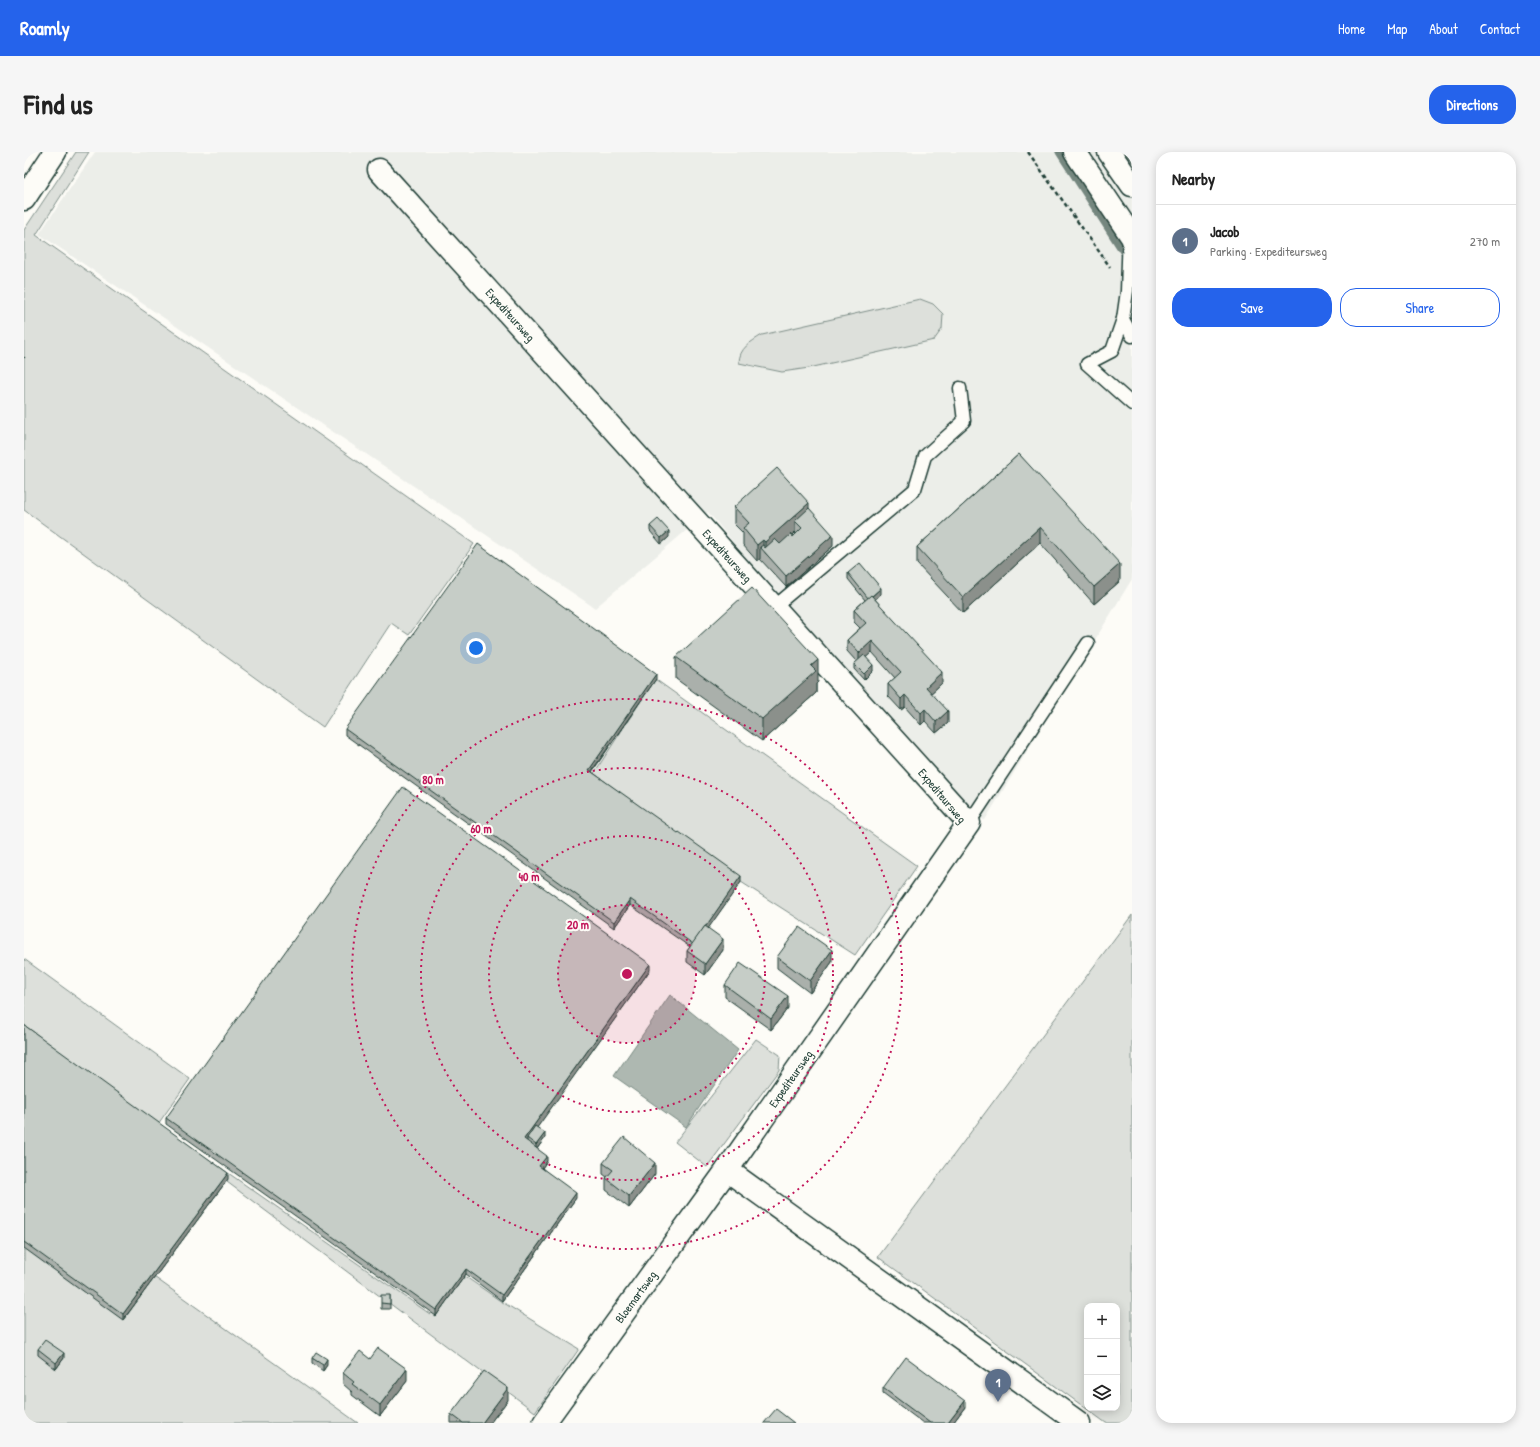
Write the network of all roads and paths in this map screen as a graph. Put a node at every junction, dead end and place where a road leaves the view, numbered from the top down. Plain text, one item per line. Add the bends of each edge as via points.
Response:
1 (55, 152) edge
2 (1028, 152) edge
3 (1075, 152) edge
4 (1109, 152) edge
5 (379, 170) dead end
6 (1132, 185) edge
7 (24, 199) edge
8 (1130, 234) edge
9 (1127, 291) junction
10 (1123, 318) junction
11 (1132, 336) edge
12 (960, 388) dead end
13 (1132, 404) edge
14 (774, 607) junction
15 (1088, 643) dead end
16 (969, 824) junction
17 (727, 1170) junction
18 (544, 1423) edge
19 (1079, 1423) edge

1 - 7 street
2 - 9 path
3 - 8 street
4 - 6 street
5 - 14 street, Expediteursweg
8 - 9 lane
9 - 10 lane
10 - 11 lane
10 - 13 lane via 1112,351 1087,364
12 - 14 lane via 964,421 925,456 915,488
14 - 16 street, Expediteursweg
15 - 16 lane
16 - 17 street, Expediteursweg
17 - 18 street, Bloemartsweg
17 - 19 street

